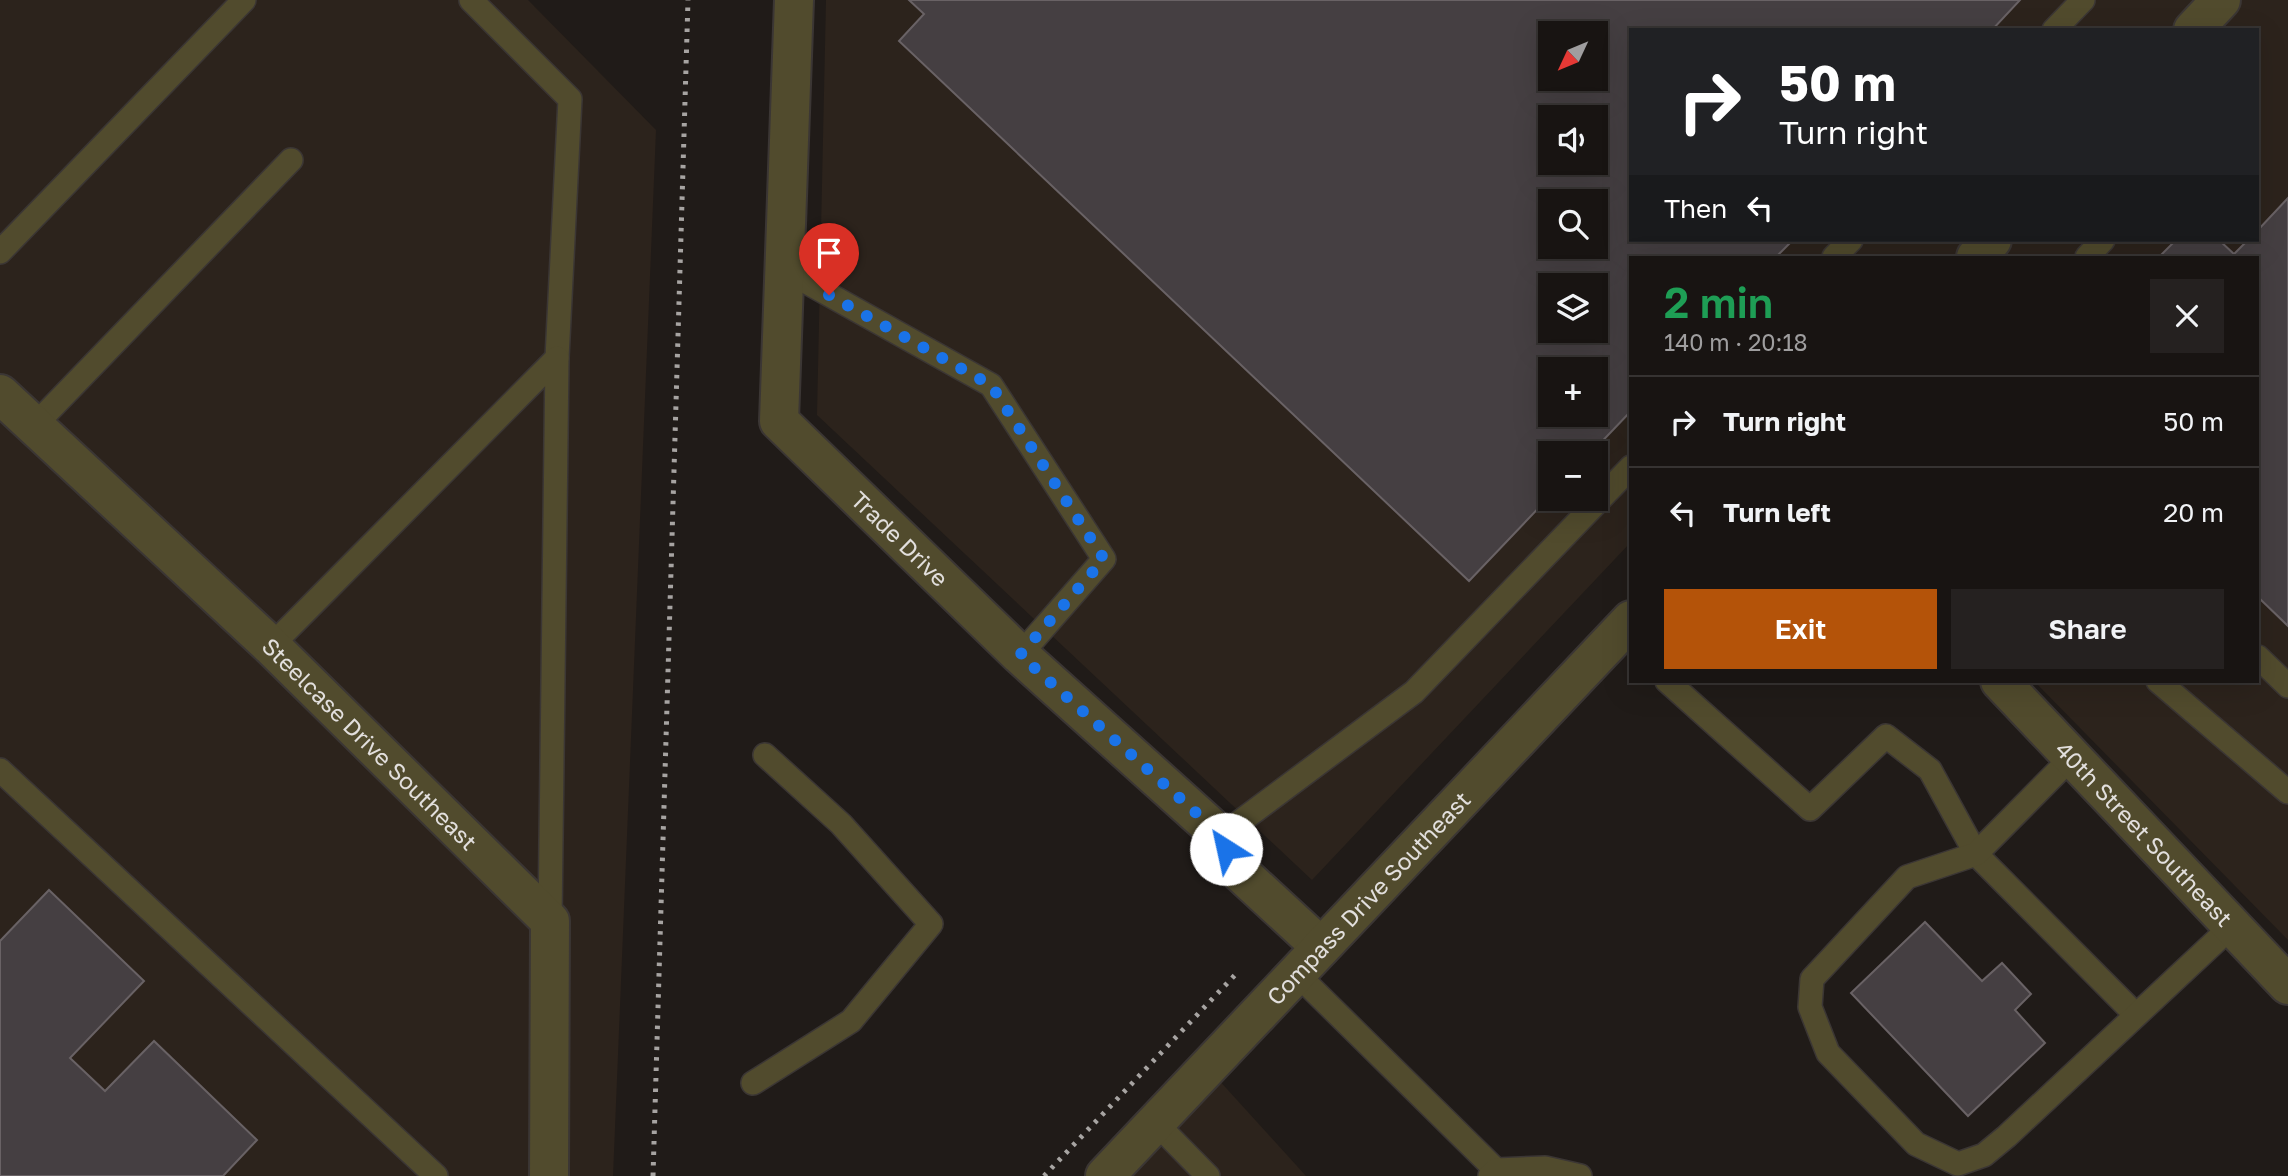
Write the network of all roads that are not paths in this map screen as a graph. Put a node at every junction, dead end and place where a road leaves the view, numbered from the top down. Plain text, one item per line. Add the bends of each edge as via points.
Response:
1 (244, 0) edge
2 (471, 0) edge
3 (794, 0) edge
4 (2083, 0) edge
5 (2221, 0) edge
6 (2056, 28) edge
7 (2195, 28) edge
8 (291, 160) dead end
9 (1849, 242) edge
10 (1990, 242) edge
11 (2102, 242) edge
12 (0, 252) edge
13 (1835, 256) edge
14 (1977, 256) edge
15 (2088, 256) edge
16 (783, 269) junction
17 (557, 358) junction
18 (0, 394) edge
19 (35, 425) junction
20 (1629, 469) edge
21 (1626, 634) edge
22 (271, 646) junction
23 (1020, 655) junction
24 (2259, 658) edge
25 (1669, 683) edge
26 (2002, 683) edge
27 (2160, 683) edge
28 (2288, 686) edge
29 (765, 755) dead end
30 (2073, 757) junction
31 (0, 770) edge
32 (2288, 792) edge
33 (1222, 836) junction
34 (1976, 854) junction
35 (550, 921) junction
36 (2232, 926) junction
37 (1309, 960) junction
38 (2288, 985) edge
39 (2136, 1015) junction
40 (753, 1083) dead end
41 (1155, 1122) junction
42 (1496, 1174) edge
43 (436, 1176) edge
44 (549, 1176) edge
45 (1105, 1176) edge
46 (1208, 1176) edge
47 (1580, 1176) edge

1 - 12 lane
2 - 17 lane via 570,99
3 - 16 street, Trade Drive
4 - 6 lane
5 - 7 street
8 - 19 lane
9 - 13 lane
10 - 14 street
11 - 15 lane
16 - 23 street, Trade Drive via 779,421
16 - 23 lane via 991,385 1104,559
17 - 22 lane
17 - 35 lane
18 - 19 street, Steelcase Drive Southeast
19 - 22 street, Steelcase Drive Southeast
20 - 33 lane via 1414,692
21 - 37 street, Compass Drive Southeast
22 - 35 street, Steelcase Drive Southeast
23 - 33 street, Trade Drive
24 - 28 lane
25 - 34 lane via 1810,808 1886,736 1930,770
26 - 30 street, 40th Street Southeast
27 - 32 lane
29 - 40 lane via 841,824 931,924 851,1021
30 - 34 lane
30 - 36 street, 40th Street Southeast
31 - 43 lane
33 - 37 street, Trade Drive via 1230,863
34 - 39 lane
34 - 39 lane via 1907,877 1812,979 1810,1007 1828,1053 1916,1144 1958,1164 1984,1155
35 - 44 street
36 - 38 street, 40th Street Southeast
36 - 39 lane
37 - 41 street, Compass Drive Southeast
37 - 42 lane
41 - 45 street, Compass Drive Southeast
41 - 46 lane
42 - 47 lane via 1545,1168

